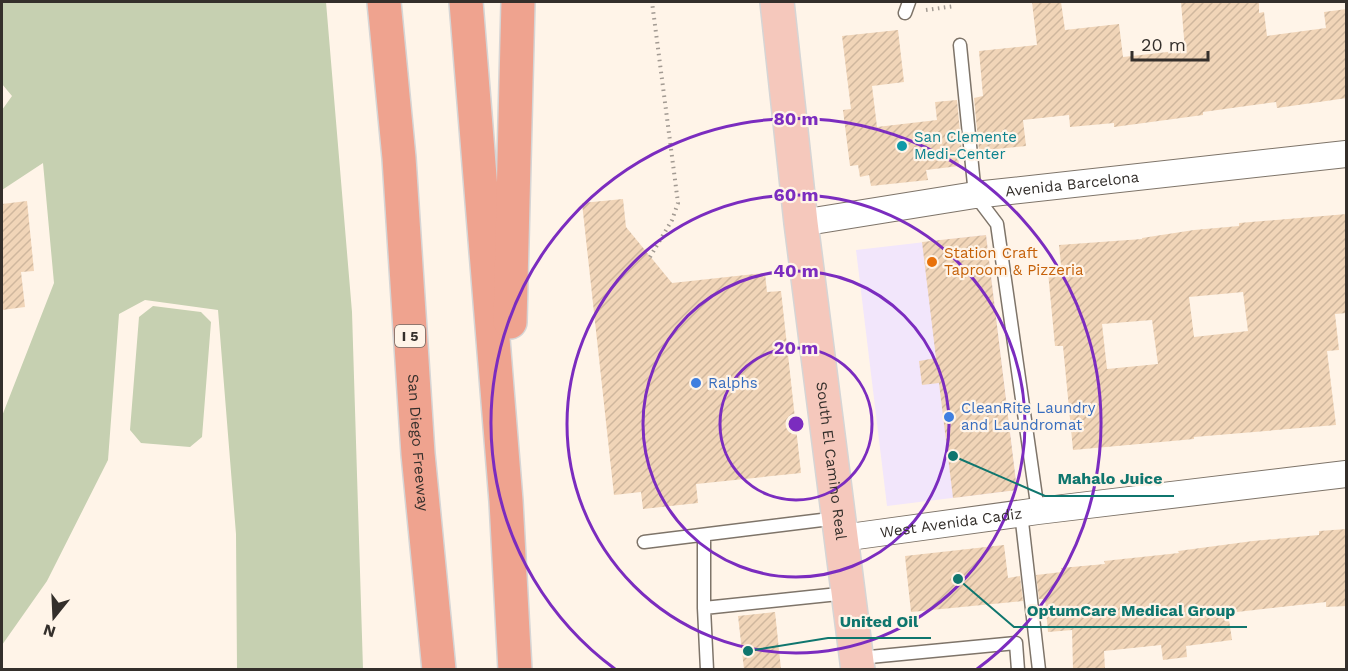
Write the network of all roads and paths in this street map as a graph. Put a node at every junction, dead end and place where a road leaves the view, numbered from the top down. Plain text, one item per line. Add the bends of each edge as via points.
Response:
1 (384, 2) edge
2 (466, 2) edge
3 (518, 2) edge
4 (652, 2) edge
5 (777, 2) edge
6 (955, 6) dead end
7 (940, 8) dead end
8 (960, 45) dead end
9 (1347, 154) edge
10 (975, 195) junction
11 (801, 223) junction
12 (650, 257) dead end
13 (1347, 474) edge
14 (506, 501) junction
15 (1029, 512) junction
16 (840, 528) junction
17 (704, 535) junction
18 (644, 542) dead end
19 (849, 592) junction
20 (704, 608) junction
21 (858, 664) edge
22 (439, 669) edge
23 (514, 669) edge
24 (707, 669) edge
25 (1018, 669) edge
26 (1039, 669) edge

1 - 22 highway, San Diego Freeway / I 5 via 399,158 418,454
2 - 14 highway
3 - 14 highway
4 - 12 path via 678,203
5 - 11 main road, South El Camino Real
6 - 7 path
8 - 10 lane
9 - 10 street, Avenida Barcelona
10 - 11 street, Avenida Barcelona
10 - 15 lane via 997,224
11 - 16 main road, South El Camino Real
13 - 15 street, West Avenida Cadiz
14 - 23 highway
15 - 16 street, West Avenida Cadiz
15 - 26 lane
16 - 17 lane
16 - 19 main road, South El Camino Real
17 - 18 lane
17 - 20 lane
19 - 20 lane
19 - 21 main road, South El Camino Real
20 - 24 lane
21 - 25 lane via 1016,643

